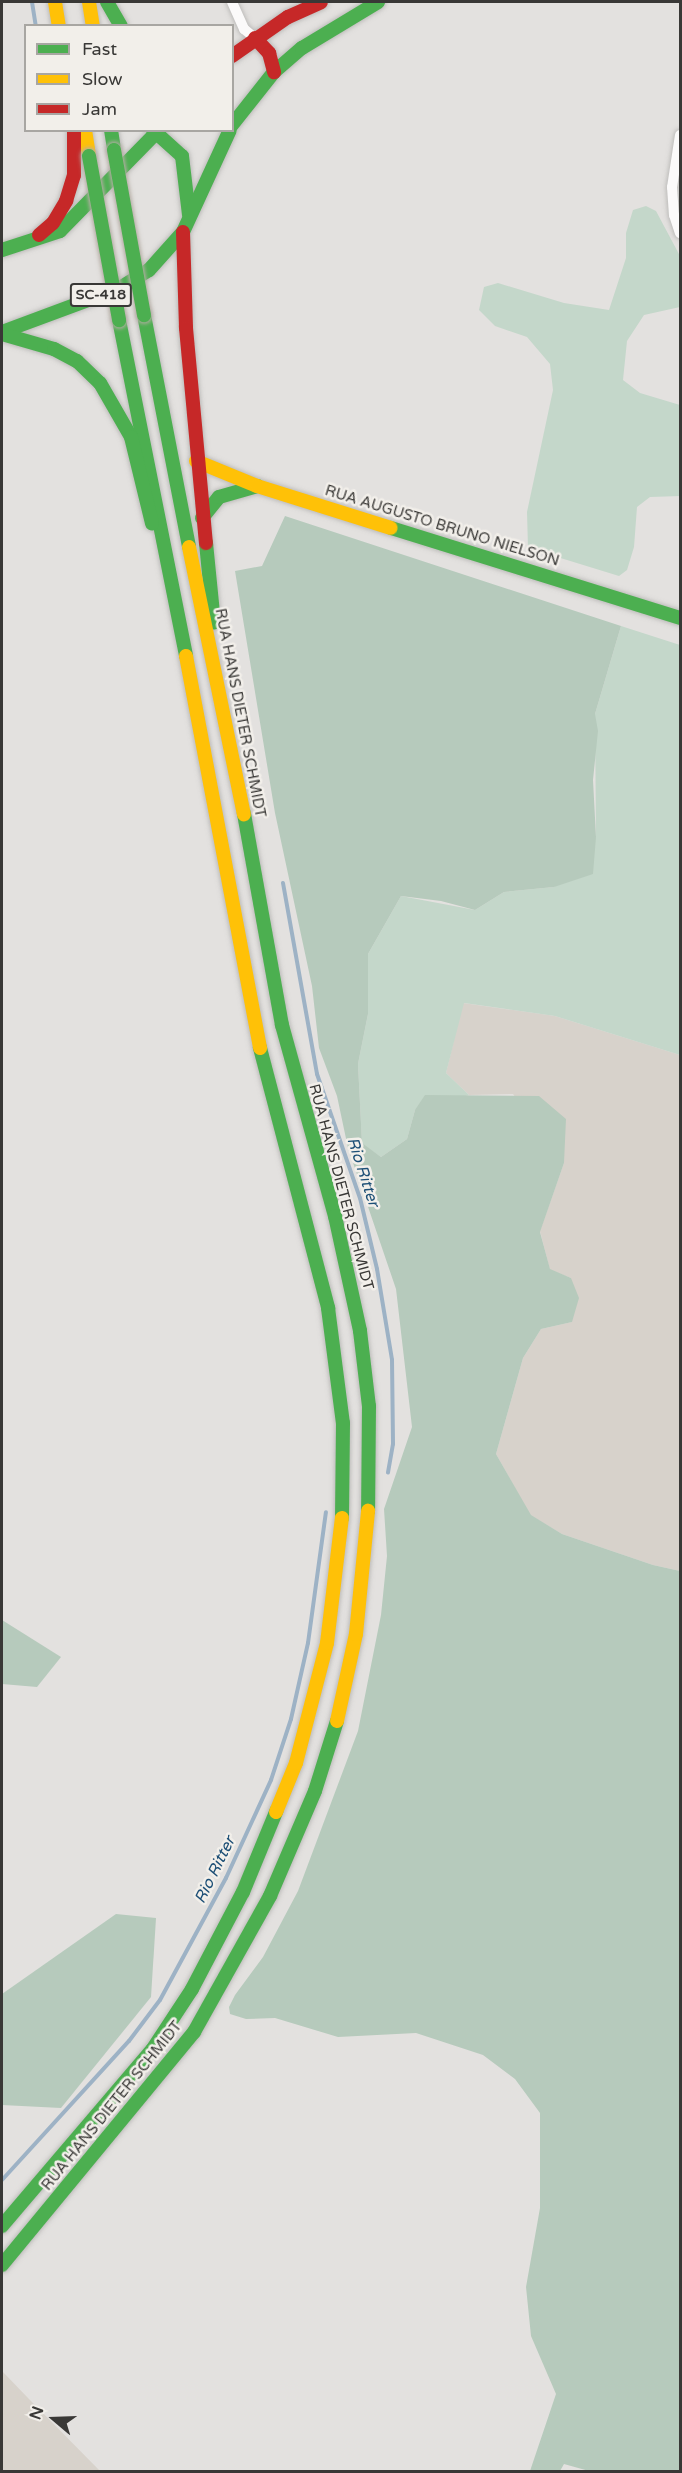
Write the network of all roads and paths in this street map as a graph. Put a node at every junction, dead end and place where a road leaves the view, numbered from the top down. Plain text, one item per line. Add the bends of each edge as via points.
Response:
1 (55, 2) edge
2 (65, 2) edge
3 (89, 2) edge
4 (105, 2) edge
5 (232, 2) edge
6 (321, 2) edge
7 (378, 2) edge
8 (59, 24) edge
9 (69, 24) edge
10 (93, 24) edge
11 (108, 24) edge
12 (120, 24) edge
13 (255, 39) junction
14 (235, 52) edge
15 (274, 72) junction
16 (234, 122) edge
17 (74, 132) edge
18 (85, 132) edge
19 (111, 132) edge
20 (156, 132) edge
21 (229, 132) edge
22 (681, 135) edge
23 (186, 226) junction
24 (681, 233) edge
25 (30, 243) junction
26 (2, 250) edge
27 (2, 333) edge
28 (196, 461) junction
29 (257, 486) junction
30 (202, 518) junction
31 (681, 618) edge
32 (222, 695) junction
33 (195, 697) junction
34 (2, 2226) edge
35 (2, 2265) edge

1 - 8 main road
2 - 9 main road
3 - 10 main road
4 - 11 main road
4 - 12 main road
5 - 13 street via 244,29
6 - 13 main road via 288,17
7 - 15 main road via 310,43
13 - 14 main road
13 - 15 main road via 269,53
15 - 16 main road
17 - 25 main road via 74,175 66,201 53,223
18 - 33 main road, RUA HANS DIETER SCHMIDT, bridge
19 - 32 main road, RUA HANS DIETER SCHMIDT, bridge via 197,587
20 - 23 main road via 182,156 187,176
20 - 25 main road via 60,231
21 - 23 main road
22 - 24 street via 672,204
23 - 27 main road, SC-418 via 150,270 120,288
23 - 28 main road via 181,261
25 - 26 main road
27 - 33 main road via 77,361 100,383 119,412 131,437
28 - 29 main road, RUA AUGUSTO BRUNO NIELSON
28 - 30 main road
29 - 30 main road via 219,497
29 - 31 main road, RUA AUGUSTO BRUNO NIELSON
30 - 32 main road
32 - 35 main road, RUA HANS DIETER SCHMIDT via 282,1025 342,1244 363,1354 371,1449 364,1584 347,1682 315,1791 240,1955 171,2063
33 - 34 main road, RUA HANS DIETER SCHMIDT via 255,1029 312,1238 335,1352 344,1474 337,1577 327,1643 296,1763 269,1836 219,1942 152,2050

